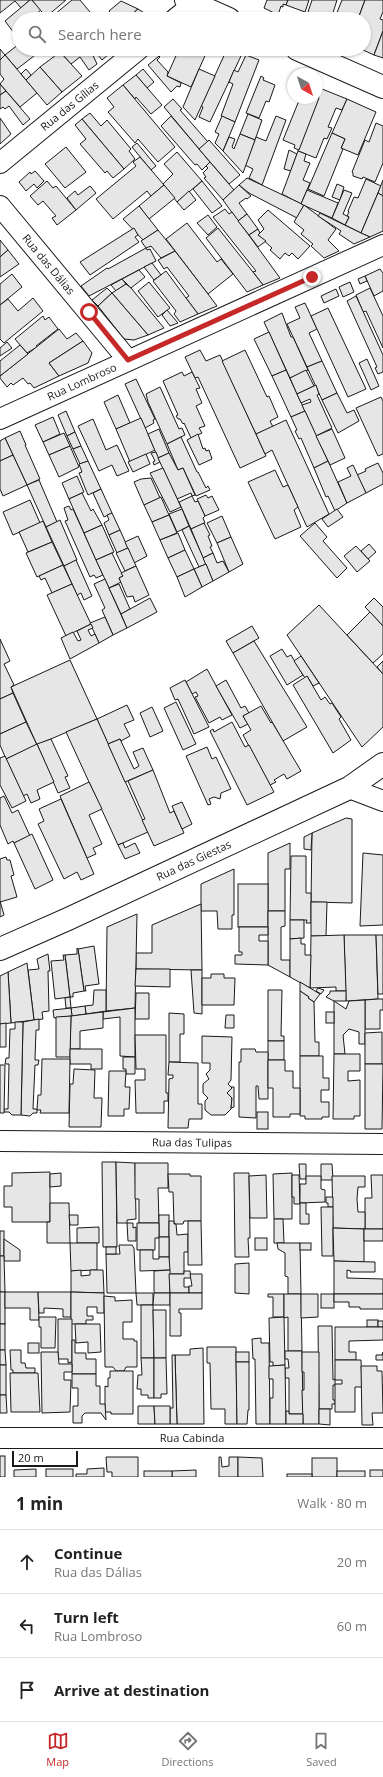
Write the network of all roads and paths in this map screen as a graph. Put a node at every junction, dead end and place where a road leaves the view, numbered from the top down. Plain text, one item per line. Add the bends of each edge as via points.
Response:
1 (192, 1) edge
2 (182, 12) edge
3 (215, 12) edge
4 (130, 56) edge
5 (313, 56) edge
6 (383, 87) edge
7 (0, 163) edge
8 (0, 206) edge
9 (383, 245) edge
10 (128, 360) junction
11 (0, 419) edge
12 (383, 764) edge
13 (349, 788) junction
14 (383, 801) edge
15 (0, 949) edge
16 (0, 1141) edge
17 (383, 1144) edge
18 (0, 1438) edge
19 (383, 1438) edge

1 - 2 street
1 - 3 main road
4 - 7 street, Rua das Gílias
5 - 6 main road
8 - 10 street, Rua das Dálias
9 - 10 street, Rua Lombroso
10 - 11 street, Rua Lombroso
12 - 13 main road, Rua das Giestas
13 - 14 street
13 - 15 main road, Rua das Giestas
16 - 17 street, Rua das Tulipas
18 - 19 street, Rua Cabinda

